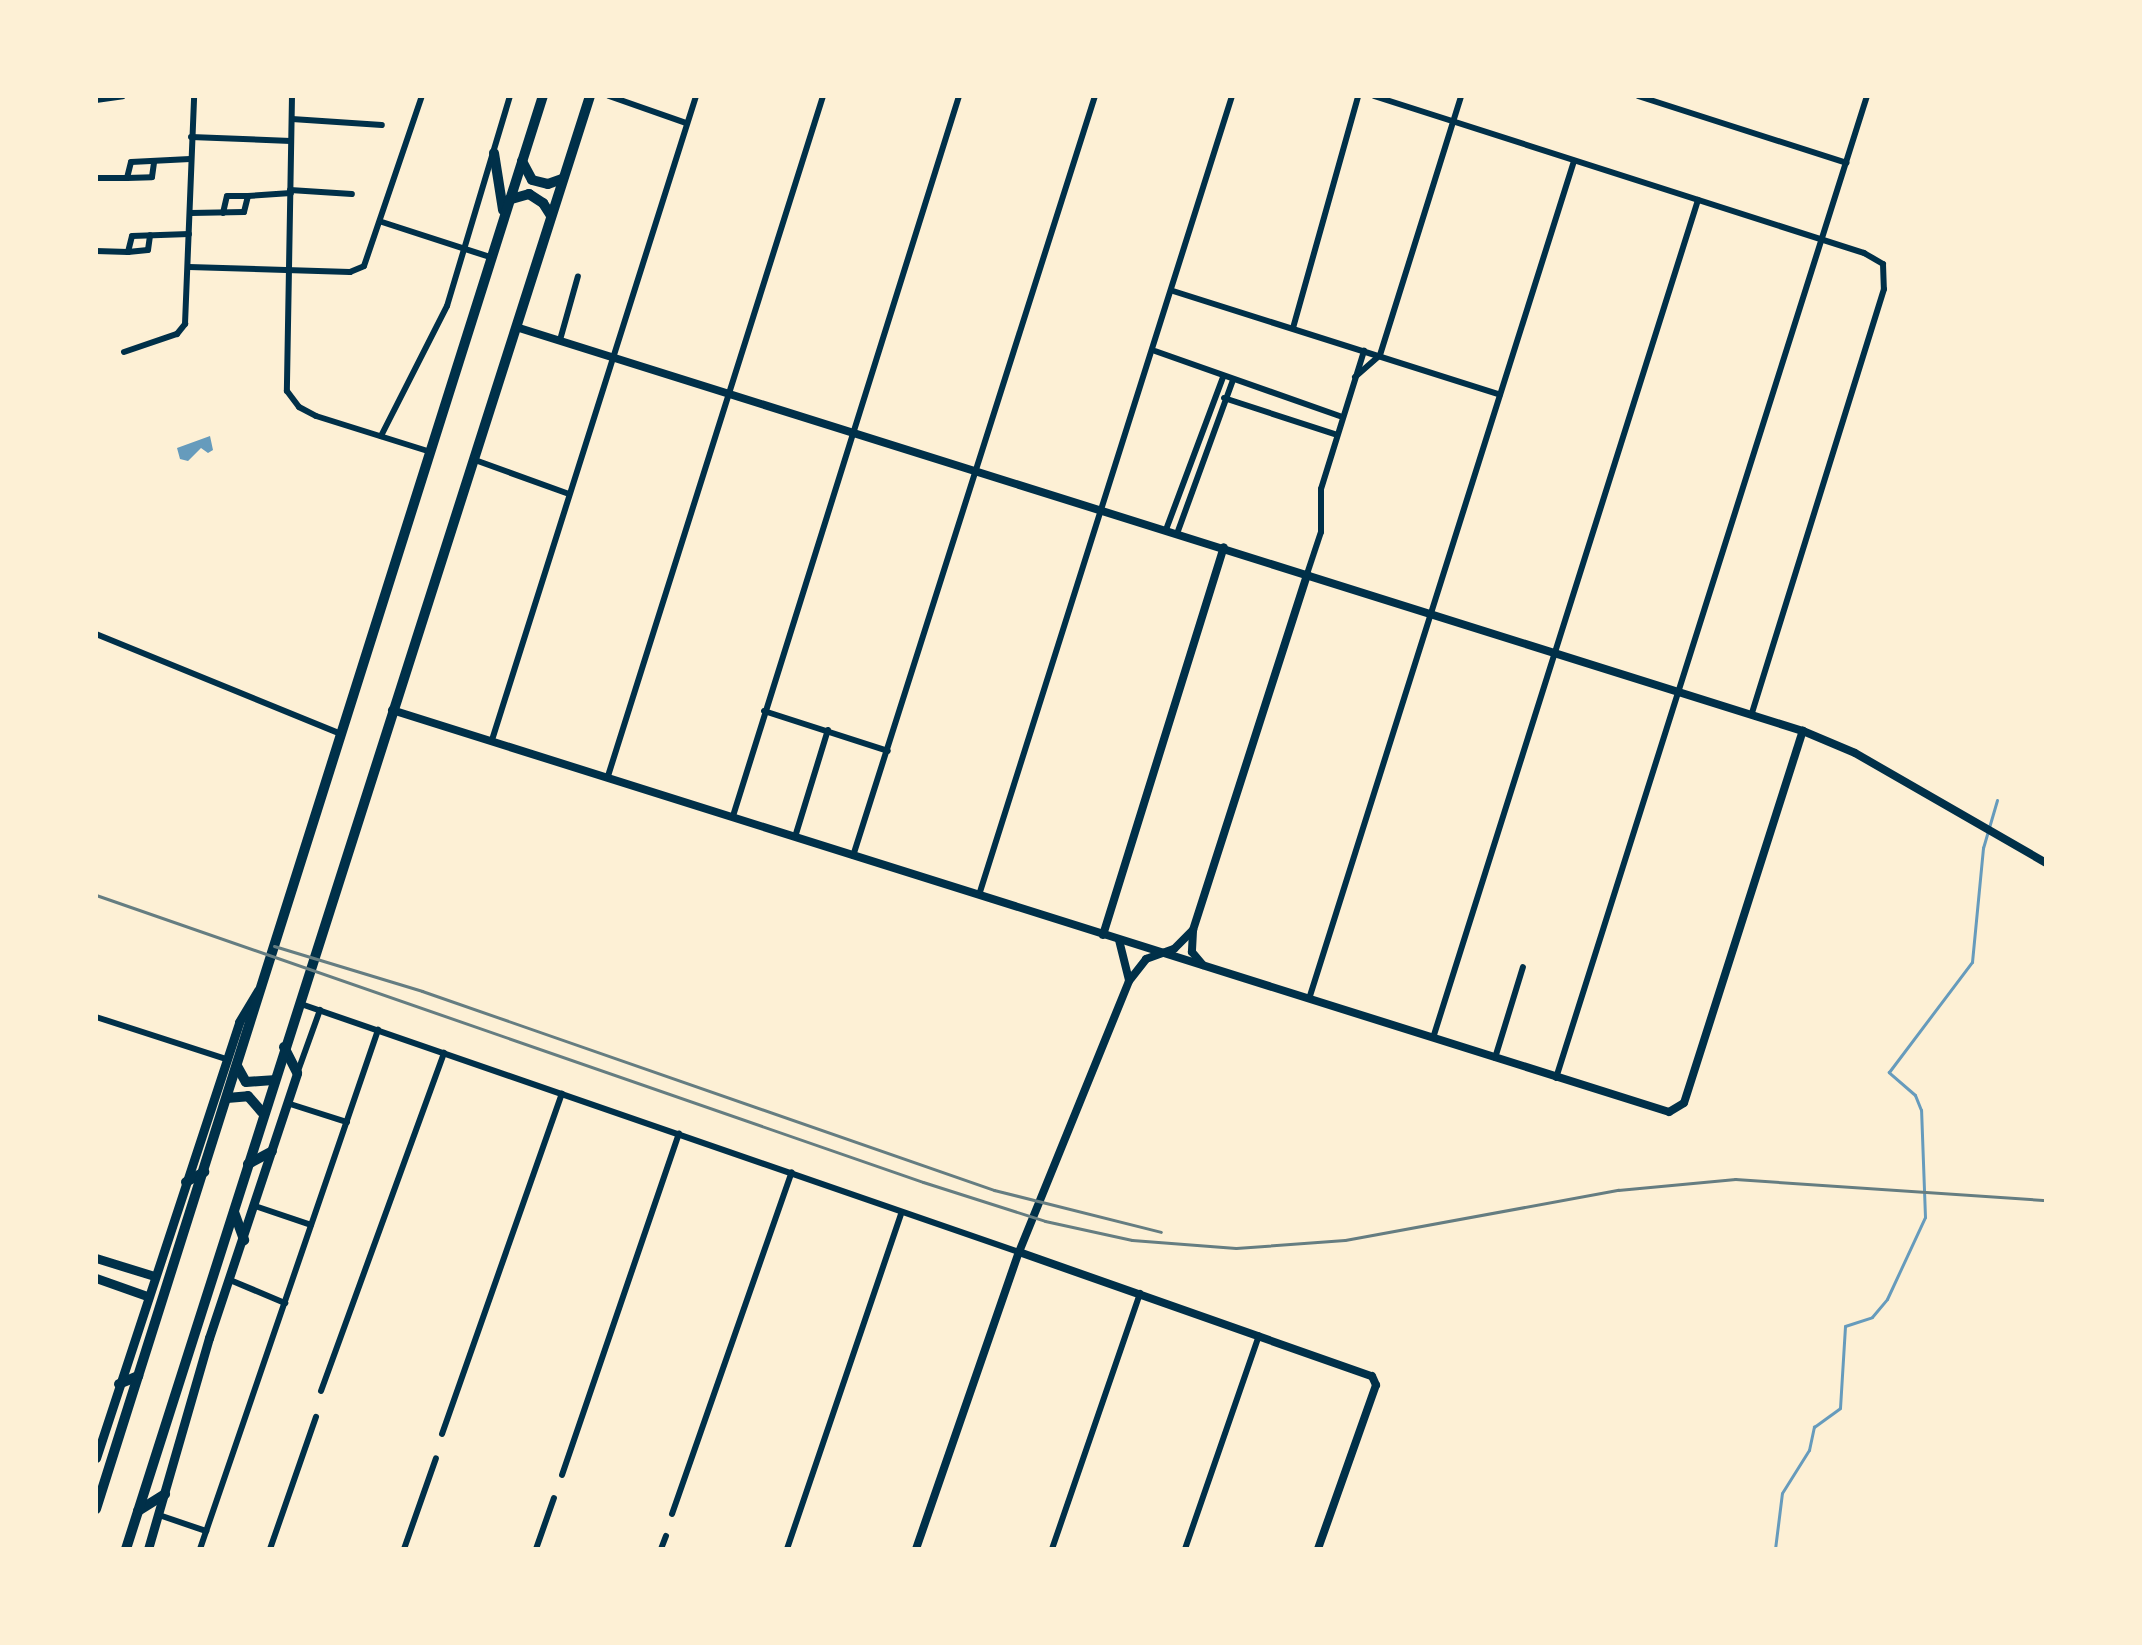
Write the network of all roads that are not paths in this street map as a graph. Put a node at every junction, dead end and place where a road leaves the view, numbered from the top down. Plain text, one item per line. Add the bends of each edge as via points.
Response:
1 (123, 96) edge
2 (194, 96) edge
3 (292, 96) edge
4 (422, 96) edge
5 (510, 96) edge
6 (543, 96) edge
7 (590, 96) edge
8 (609, 96) edge
9 (696, 96) edge
10 (823, 96) edge
11 (959, 96) edge
12 (1095, 96) edge
13 (1232, 96) edge
14 (1358, 96) edge
15 (1374, 96) edge
16 (1461, 96) edge
17 (1638, 96) edge
18 (1867, 96) edge
19 (96, 100) edge
20 (292, 119) junction
21 (1452, 121) junction
22 (686, 123) junction
23 (382, 125) dead end
24 (191, 137) junction
25 (291, 141) junction
26 (494, 153) junction
27 (190, 159) junction
28 (522, 161) junction
29 (1574, 161) junction
30 (154, 162) junction
31 (1847, 163) junction
32 (96, 178) edge
33 (127, 178) junction
34 (562, 179) junction
35 (291, 192) junction
36 (352, 194) dead end
37 (248, 196) junction
38 (508, 200) junction
39 (1698, 200) junction
40 (191, 213) junction
41 (223, 213) junction
42 (504, 213) junction
43 (551, 216) junction
44 (382, 222) junction
45 (189, 234) junction
46 (150, 235) junction
47 (1823, 240) junction
48 (466, 248) junction
49 (96, 251) edge
50 (128, 252) junction
51 (490, 257) junction
52 (189, 267) junction
53 (287, 269) junction
54 (578, 276) dead end
55 (1173, 291) junction
56 (516, 327) junction
57 (1293, 328) junction
58 (560, 340) junction
59 (1155, 351) junction
60 (1364, 351) junction
61 (124, 352) dead end
62 (1380, 355) junction
63 (613, 357) junction
64 (1223, 377) junction
65 (1355, 377) junction
66 (1233, 380) junction
67 (729, 391) junction
68 (1216, 395) junction
69 (1500, 395) junction
70 (1227, 399) junction
71 (1342, 417) junction
72 (853, 430) junction
73 (1337, 435) junction
74 (381, 436) junction
75 (428, 451) junction
76 (475, 460) junction
77 (977, 469) junction
78 (569, 494) junction
79 (1102, 508) junction
80 (1167, 527) junction
81 (1178, 531) junction
82 (1224, 547) junction
83 (1307, 574) junction
84 (1430, 615) junction
85 (96, 634) edge
86 (1554, 652) junction
87 (1677, 692) junction
88 (392, 710) junction
89 (764, 711) junction
90 (1751, 715) junction
91 (828, 730) junction
92 (1803, 731) junction
93 (338, 733) junction
94 (492, 740) junction
95 (888, 751) junction
96 (608, 776) junction
97 (733, 816) junction
98 (795, 837) junction
99 (853, 856) junction
100 (2046, 863) edge
101 (979, 895) junction
102 (1193, 930) junction
103 (1103, 935) junction
104 (1119, 940) junction
105 (1160, 955) junction
106 (1523, 967) dead end
107 (1206, 968) junction
108 (1129, 981) junction
109 (263, 982) junction
110 (1309, 999) junction
111 (301, 1004) junction
112 (320, 1010) junction
113 (96, 1017) edge
114 (378, 1030) junction
115 (1433, 1038) junction
116 (284, 1047) junction
117 (444, 1053) junction
118 (1495, 1058) junction
119 (226, 1059) junction
120 (237, 1066) junction
121 (297, 1073) junction
122 (1556, 1078) junction
123 (273, 1080) junction
124 (562, 1094) junction
125 (227, 1098) junction
126 (287, 1103) junction
127 (262, 1112) junction
128 (347, 1122) junction
129 (679, 1134) junction
130 (272, 1151) junction
131 (248, 1164) junction
132 (204, 1172) junction
133 (792, 1172) junction
134 (186, 1182) junction
135 (255, 1206) junction
136 (233, 1211) junction
137 (902, 1212) junction
138 (311, 1225) junction
139 (244, 1240) junction
140 (1019, 1252) junction
141 (100, 1259) edge
142 (154, 1276) junction
143 (97, 1278) edge
144 (230, 1280) junction
145 (1140, 1293) junction
146 (147, 1296) junction
147 (285, 1303) junction
148 (1259, 1335) junction
149 (138, 1376) junction
150 (119, 1384) junction
151 (321, 1391) dead end
152 (316, 1417) dead end
153 (442, 1434) dead end
154 (96, 1458) edge
155 (436, 1458) dead end
156 (562, 1475) dead end
157 (165, 1494) junction
158 (554, 1498) dead end
159 (96, 1509) edge
160 (138, 1511) junction
161 (672, 1514) dead end
162 (159, 1515) junction
163 (206, 1531) junction
164 (666, 1536) dead end
165 (126, 1549) edge
166 (148, 1549) edge
167 (200, 1549) edge
168 (270, 1549) edge
169 (404, 1549) edge
170 (536, 1549) edge
171 (661, 1549) edge
172 (787, 1549) edge
173 (916, 1549) edge
174 (1052, 1549) edge
175 (1185, 1549) edge
176 (1318, 1549) edge

1 - 19 street
2 - 24 street
3 - 20 street
4 - 44 street
5 - 26 street
6 - 28 highway
7 - 34 highway
8 - 22 street
9 - 22 street
10 - 67 street
11 - 72 street
12 - 77 street
13 - 55 street
14 - 57 street
15 - 21 street
16 - 21 street
17 - 31 street
18 - 31 street
20 - 23 street
20 - 25 street
21 - 29 street
21 - 62 street
22 - 63 street
24 - 25 street
24 - 27 street
25 - 35 street
26 - 42 highway
26 - 48 street
27 - 30 street
27 - 40 street
28 - 34 highway via 532,180 548,184
28 - 38 highway
29 - 39 street
29 - 69 street
30 - 33 street via 152,177
30 - 33 street via 129,163
31 - 47 street
32 - 33 street
34 - 43 highway
35 - 36 street
35 - 37 street
35 - 53 street
37 - 41 street via 244,212
37 - 41 street via 224,198
38 - 42 highway
38 - 43 highway via 529,194
39 - 47 street
39 - 86 street
40 - 41 street
40 - 45 street
42 - 51 highway
43 - 56 highway
44 - 48 street
44 - 53 street via 371,255 358,270
45 - 46 street
45 - 52 street
46 - 50 street via 148,250
46 - 50 street via 130,237
47 - 87 street
47 - 90 street via 1883,264 1884,289
48 - 51 street
48 - 74 street via 447,306
49 - 50 street
51 - 75 highway
52 - 53 street
52 - 61 street via 182,330
53 - 74 street via 286,384 299,407
54 - 58 street
55 - 57 street
55 - 59 street
56 - 58 street
56 - 76 highway
57 - 60 street
58 - 63 street
59 - 64 street
59 - 79 street
60 - 62 street
60 - 65 street
62 - 65 street
62 - 69 street
63 - 67 street
63 - 78 street
64 - 66 street
64 - 68 street
65 - 71 street
66 - 70 street
66 - 71 street
67 - 72 street
67 - 96 street
68 - 70 street
68 - 80 street
69 - 84 street
70 - 73 street
70 - 81 street
71 - 73 street
72 - 77 street
72 - 89 street
73 - 83 street via 1321,489 1321,532
74 - 75 street
75 - 93 highway
76 - 78 street
76 - 88 highway
77 - 79 street
77 - 95 street
78 - 94 street
79 - 80 street
79 - 101 street
80 - 81 street
81 - 82 street
82 - 83 street
82 - 103 street
83 - 84 street
83 - 102 street
84 - 86 street
84 - 110 street
85 - 93 street
86 - 87 street
86 - 115 street
87 - 90 street
87 - 122 street
88 - 94 street
88 - 111 highway
89 - 91 street
89 - 97 street
90 - 92 street
91 - 95 street
91 - 98 street
92 - 100 street via 1919,789
92 - 122 street via 1684,1103 1674,1111 1656,1110
93 - 109 highway
94 - 96 street
95 - 99 street
96 - 97 street
97 - 98 street
98 - 99 street
99 - 101 street
101 - 103 street
102 - 105 street
102 - 107 street via 1192,952
103 - 104 street
104 - 105 street
104 - 108 street
105 - 107 street
105 - 108 street via 1142,962
106 - 118 street
107 - 110 street
108 - 140 street
109 - 119 main road via 239,1022
109 - 120 highway
110 - 115 street
111 - 112 street
111 - 116 highway
112 - 114 street
112 - 121 street
113 - 119 street
114 - 117 street
114 - 128 street
115 - 118 street
116 - 121 highway
116 - 123 highway
117 - 124 street
117 - 151 street
118 - 122 street
119 - 134 main road
120 - 123 highway via 246,1082
120 - 125 highway
121 - 126 main road
123 - 127 highway
124 - 129 street
124 - 153 street
125 - 127 highway via 248,1096
125 - 132 highway
126 - 128 street
126 - 130 main road
127 - 131 highway
128 - 138 street
129 - 133 street
129 - 156 street
130 - 131 highway
130 - 135 main road
131 - 136 highway
132 - 134 highway
132 - 149 highway
133 - 137 street
133 - 161 street
134 - 142 main road
135 - 138 street
135 - 139 main road
136 - 139 highway
136 - 160 highway
137 - 140 street
137 - 172 street
138 - 147 street
139 - 144 main road
140 - 145 street
140 - 173 street
141 - 142 main road
141 - 143 main road
142 - 146 main road
143 - 146 main road
144 - 147 street
144 - 157 main road
145 - 148 street
145 - 174 street
146 - 150 main road
147 - 163 street
148 - 175 street
148 - 176 street via 1367,1372 1376,1385
149 - 150 highway
149 - 159 highway
150 - 154 main road
152 - 168 street
155 - 169 street
157 - 160 highway
157 - 162 main road
158 - 170 street
160 - 165 highway
162 - 163 street
162 - 166 main road
163 - 167 street
164 - 171 street

